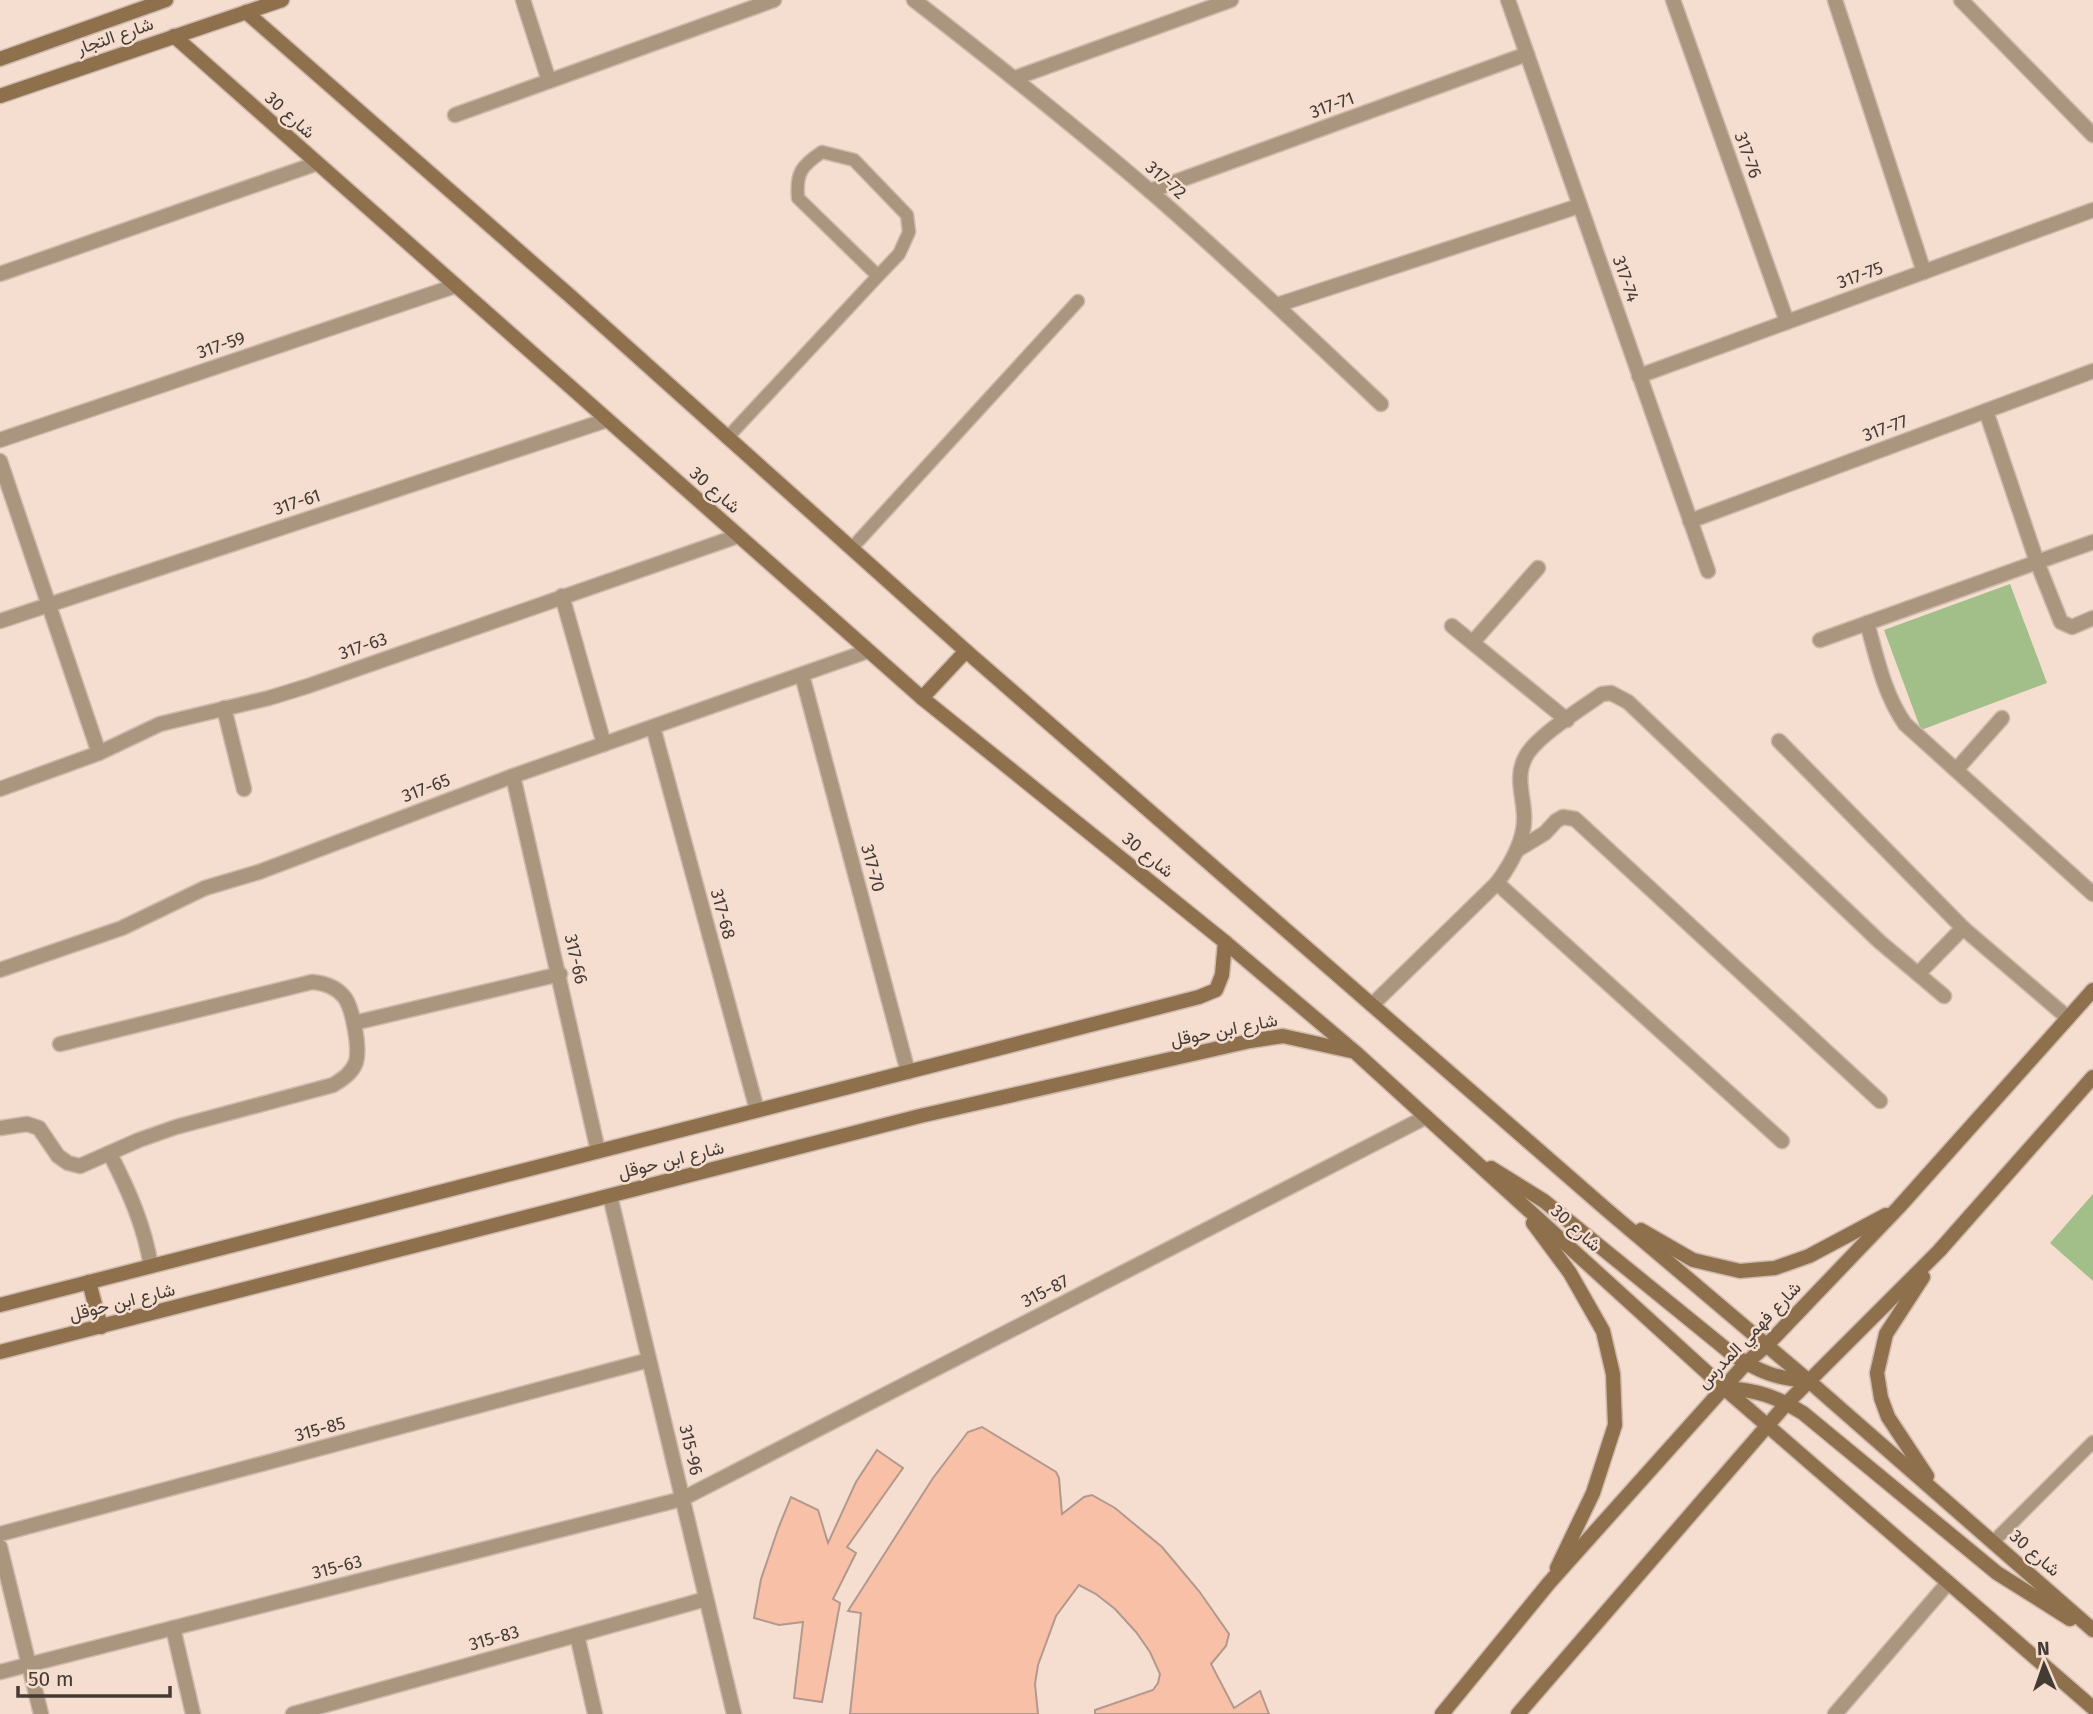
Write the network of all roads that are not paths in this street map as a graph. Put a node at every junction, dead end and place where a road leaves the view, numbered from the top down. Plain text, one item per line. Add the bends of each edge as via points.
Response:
1 (166, 0) edge
2 (282, 0) edge
3 (523, 0) edge
4 (774, 0) edge
5 (914, 0) edge
6 (1231, 0) edge
7 (1507, 0) edge
8 (1673, 0) edge
9 (1835, 0) edge
10 (1961, 0) edge
11 (246, 12) junction
12 (174, 37) junction
13 (1527, 54) junction
14 (0, 59) edge
15 (1014, 78) junction
16 (550, 81) junction
17 (0, 96) edge
18 (455, 115) dead end
19 (2093, 135) edge
20 (315, 164) junction
21 (1150, 191) junction
22 (1579, 205) junction
23 (2093, 210) edge
24 (1924, 272) junction
25 (0, 274) edge
26 (878, 276) junction
27 (455, 286) junction
28 (1078, 301) dead end
29 (1277, 305) junction
30 (1787, 322) junction
31 (2093, 371) edge
32 (1639, 376) junction
33 (1381, 404) dead end
34 (1986, 411) junction
35 (607, 420) junction
36 (727, 438) junction
37 (0, 440) edge
38 (0, 461) edge
39 (1690, 521) junction
40 (738, 536) junction
41 (2093, 542) edge
42 (851, 549) junction
43 (2037, 562) junction
44 (1538, 568) dead end
45 (1708, 571) dead end
46 (562, 596) junction
47 (49, 605) junction
48 (2093, 618) edge
49 (0, 621) edge
50 (1867, 623) junction
51 (1452, 626) dead end
52 (1820, 640) dead end
53 (1473, 642) junction
54 (868, 651) junction
55 (966, 651) junction
56 (802, 675) junction
57 (922, 698) junction
58 (223, 708) junction
59 (2002, 718) dead end
60 (1567, 720) junction
61 (653, 727) junction
62 (1779, 741) dead end
63 (604, 744) junction
64 (99, 753) junction
65 (1956, 770) junction
66 (513, 776) junction
67 (0, 789) edge
68 (244, 789) dead end
69 (1517, 850) junction
70 (1496, 883) junction
71 (2093, 894) edge
72 (1963, 928) junction
73 (1225, 942) junction
74 (0, 970) edge
75 (560, 974) junction
76 (1918, 974) junction
77 (2093, 990) edge
78 (1944, 996) dead end
79 (1372, 1005) junction
80 (2068, 1018) junction
81 (354, 1023) junction
82 (60, 1044) dead end
83 (1355, 1052) junction
84 (908, 1072) junction
85 (2093, 1077) edge
86 (1880, 1101) dead end
87 (757, 1111) junction
88 (1426, 1118) junction
89 (0, 1128) edge
90 (1782, 1141) dead end
91 (598, 1151) junction
92 (1463, 1151) junction
93 (110, 1154) junction
94 (610, 1195) junction
95 (1516, 1199) junction
96 (1899, 1208) junction
97 (1607, 1210) junction
98 (1939, 1251) junction
99 (151, 1266) junction
100 (89, 1282) junction
101 (0, 1304) edge
102 (101, 1327) junction
103 (1767, 1345) junction
104 (0, 1352) edge
105 (649, 1360) junction
106 (1746, 1363) junction
107 (1810, 1381) junction
108 (1724, 1388) junction
109 (1787, 1403) junction
110 (1768, 1425) junction
111 (2093, 1442) edge
112 (1940, 1495) junction
113 (682, 1499) junction
114 (0, 1534) edge
115 (1993, 1542) junction
116 (0, 1547) edge
117 (1549, 1583) junction
118 (1947, 1584) junction
119 (706, 1599) junction
120 (173, 1628) junction
121 (2093, 1632) edge
122 (577, 1635) junction
123 (29, 1664) junction
124 (0, 1672) edge
125 (2093, 1708) edge
126 (41, 1714) edge
127 (193, 1714) edge
128 (293, 1714) edge
129 (595, 1714) edge
130 (734, 1714) edge
131 (1442, 1714) edge
132 (1518, 1714) edge
133 (1835, 1714) edge

1 - 14 main road
2 - 11 main road, شارع التجار
3 - 16 street
4 - 16 street
5 - 15 street, 317-72
6 - 15 street
7 - 13 street, 317-74
8 - 30 street, 317-76
9 - 24 street
10 - 19 street
11 - 12 main road, شارع التجار
11 - 36 main road, شارع 30
12 - 17 main road, شارع التجار
12 - 20 main road, شارع 30
13 - 21 street, 317-71
13 - 22 street, 317-74
15 - 21 street, 317-72
16 - 18 street
20 - 25 street
20 - 27 main road, شارع 30
21 - 29 street, 317-72
22 - 29 street
22 - 32 street, 317-74
23 - 24 street, 317-75
24 - 30 street, 317-75
26 - 26 lane via 898,254 908,232 907,215 854,160 822,152 807,162 797,179 798,198
26 - 36 lane
27 - 35 main road, شارع 30
27 - 37 street, 317-59
28 - 42 lane
29 - 33 street, 317-72
30 - 32 street, 317-75
31 - 34 street, 317-77
32 - 39 street, 317-74
34 - 39 street, 317-77
34 - 43 street
35 - 40 main road, شارع 30
35 - 47 street, 317-61
36 - 42 main road, شارع 30
38 - 47 street
39 - 45 street, 317-74
40 - 46 street, 317-63
40 - 54 main road, شارع 30
41 - 43 street
42 - 55 main road, شارع 30
43 - 48 street via 2061,622 2072,627
43 - 50 street
44 - 53 street
46 - 58 street, 317-63 via 309,686
46 - 63 street
47 - 49 street, 317-61
47 - 64 street
50 - 52 street
50 - 65 street via 1893,707 1905,724
51 - 53 street
53 - 60 street
54 - 56 street, 317-65
54 - 57 main road, شارع 30
55 - 57 main road
55 - 79 main road, شارع 30
56 - 61 street, 317-65
56 - 84 street, 317-70
57 - 73 main road, شارع 30
58 - 64 street, 317-63 via 160,724
58 - 68 street
59 - 65 street
60 - 69 street via 1534,745 1522,767 1523,832
60 - 76 street via 1602,694 1611,693 1628,702
61 - 63 street, 317-65
61 - 87 street, 317-68
62 - 72 street
63 - 66 street, 317-65
64 - 67 street, 317-63
65 - 71 street
66 - 74 street, 317-65 via 205,888 122,928
66 - 75 street, 317-66
69 - 70 street
69 - 86 street via 1563,817 1575,819
70 - 79 street
70 - 90 street
72 - 76 street
72 - 80 street
73 - 83 main road, شارع 30
73 - 84 main road, شارع ابن حوقل via 1216,990 1199,997
75 - 81 street
75 - 91 street, 317-66
76 - 78 street
77 - 80 main road, شارع فهمي المدرس
79 - 97 main road, شارع 30
80 - 96 main road, شارع فهمي المدرس
81 - 82 street via 345,999 336,990 312,982
81 - 93 street via 356,1062 346,1077 333,1085 176,1127
83 - 88 main road, شارع 30
83 - 94 main road, شارع ابن حوقل via 1283,1036 1250,1041 920,1116
84 - 87 main road, شارع ابن حوقل
85 - 98 main road
87 - 91 main road, شارع ابن حوقل
88 - 92 main road, شارع 30
88 - 113 street, 315-87
89 - 93 street via 27,1124 39,1128 58,1156 80,1167
91 - 99 main road, شارع ابن حوقل
92 - 95 main road, شارع 30
92 - 106 main road via 1544,1201
93 - 99 street via 146,1234
94 - 102 main road, شارع ابن حوقل
94 - 105 street, 315-96
95 - 108 main road, شارع 30
95 - 117 main road via 1570,1273 1603,1331 1613,1374 1615,1425 1593,1493
96 - 97 main road via 1809,1256 1775,1268 1740,1271 1693,1260
96 - 103 main road, شارع فهمي المدرس
97 - 103 main road, شارع 30
98 - 107 main road
98 - 112 main road via 1886,1334 1877,1373 1888,1417
99 - 100 main road, شارع ابن حوقل
100 - 101 main road, شارع ابن حوقل
100 - 102 main road
102 - 104 main road, شارع ابن حوقل
103 - 106 main road, شارع فهمي المدرس
103 - 107 main road, شارع 30
105 - 113 street, 315-96
105 - 114 street, 315-85
106 - 107 main road via 1770,1376
106 - 108 main road, شارع فهمي المدرس
107 - 109 main road
107 - 112 main road, شارع 30
108 - 109 main road via 1760,1392
108 - 110 main road, شارع 30
108 - 117 main road, شارع فهمي المدرس
109 - 110 main road
109 - 121 main road via 1997,1573
110 - 118 main road, شارع 30
110 - 132 main road
111 - 115 lane
112 - 115 main road, شارع 30
113 - 119 street, 315-96
113 - 120 street, 315-63
115 - 121 main road, شارع 30
116 - 123 street
117 - 131 main road, شارع فهمي المدرس
118 - 125 main road, شارع 30
118 - 133 street
119 - 122 street, 315-83
119 - 130 street, 315-96
120 - 123 street, 315-63
120 - 127 street
122 - 128 street, 315-83
122 - 129 street
123 - 124 street, 315-63
123 - 126 street

